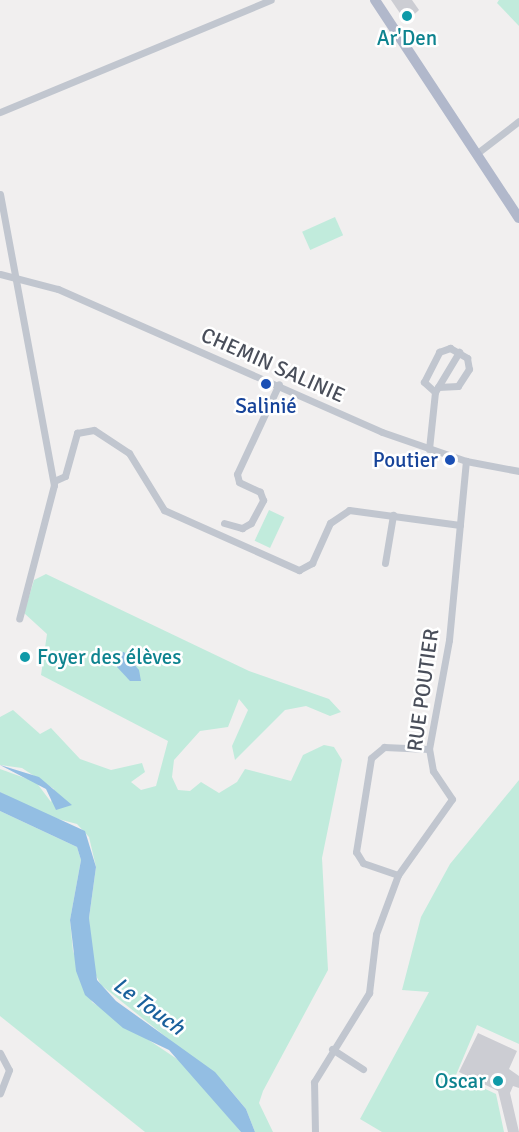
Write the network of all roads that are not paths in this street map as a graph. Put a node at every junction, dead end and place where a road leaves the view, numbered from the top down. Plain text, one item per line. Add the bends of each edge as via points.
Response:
1 (271, 0) edge
2 (375, 0) edge
3 (0, 112) edge
4 (519, 121) edge
5 (476, 154) junction
6 (0, 194) edge
7 (519, 218) edge
8 (4, 233) edge
9 (0, 274) edge
10 (17, 276) junction
11 (459, 352) junction
12 (279, 384) junction
13 (437, 390) junction
14 (429, 449) junction
15 (466, 461) junction
16 (519, 471) edge
17 (54, 481) junction
18 (393, 515) junction
19 (224, 523) dead end
20 (460, 525) junction
21 (385, 563) dead end
22 (19, 619) dead end
23 (429, 749) junction
24 (398, 875) junction
25 (332, 1049) junction
26 (0, 1053) edge
27 (363, 1069) dead end
28 (0, 1093) edge
29 (315, 1132) edge

1 - 3 street
2 - 5 main road
4 - 5 street
5 - 7 main road
6 - 8 street
8 - 10 street
9 - 10 street, CHEMIN SALINIE
10 - 12 street, CHEMIN SALINIE
10 - 17 street
11 - 13 street
11 - 13 street via 469,365 461,383
11 - 13 street via 439,352 424,382
12 - 14 street, CHEMIN SALINIE
12 - 19 street via 237,474 239,482 261,492 263,500 250,523 235,528
13 - 14 street
14 - 15 street, CHEMIN SALINIE
15 - 16 street, CHEMIN SALINIE
15 - 20 street, RUE POUTIER
17 - 18 street via 65,476 77,433 94,430 129,453 164,510 299,570 312,563 338,516 349,510
17 - 22 street via 54,496
18 - 20 street
18 - 21 street
20 - 23 street, RUE POUTIER via 450,589 449,640
23 - 24 street, RUE POUTIER via 433,771 452,799
23 - 24 street via 384,747 370,758 356,852 363,863
24 - 25 street, RUE POUTIER via 376,934 369,993
25 - 27 street
25 - 29 street, RUE POUTIER via 314,1082
26 - 28 street via 9,1070

